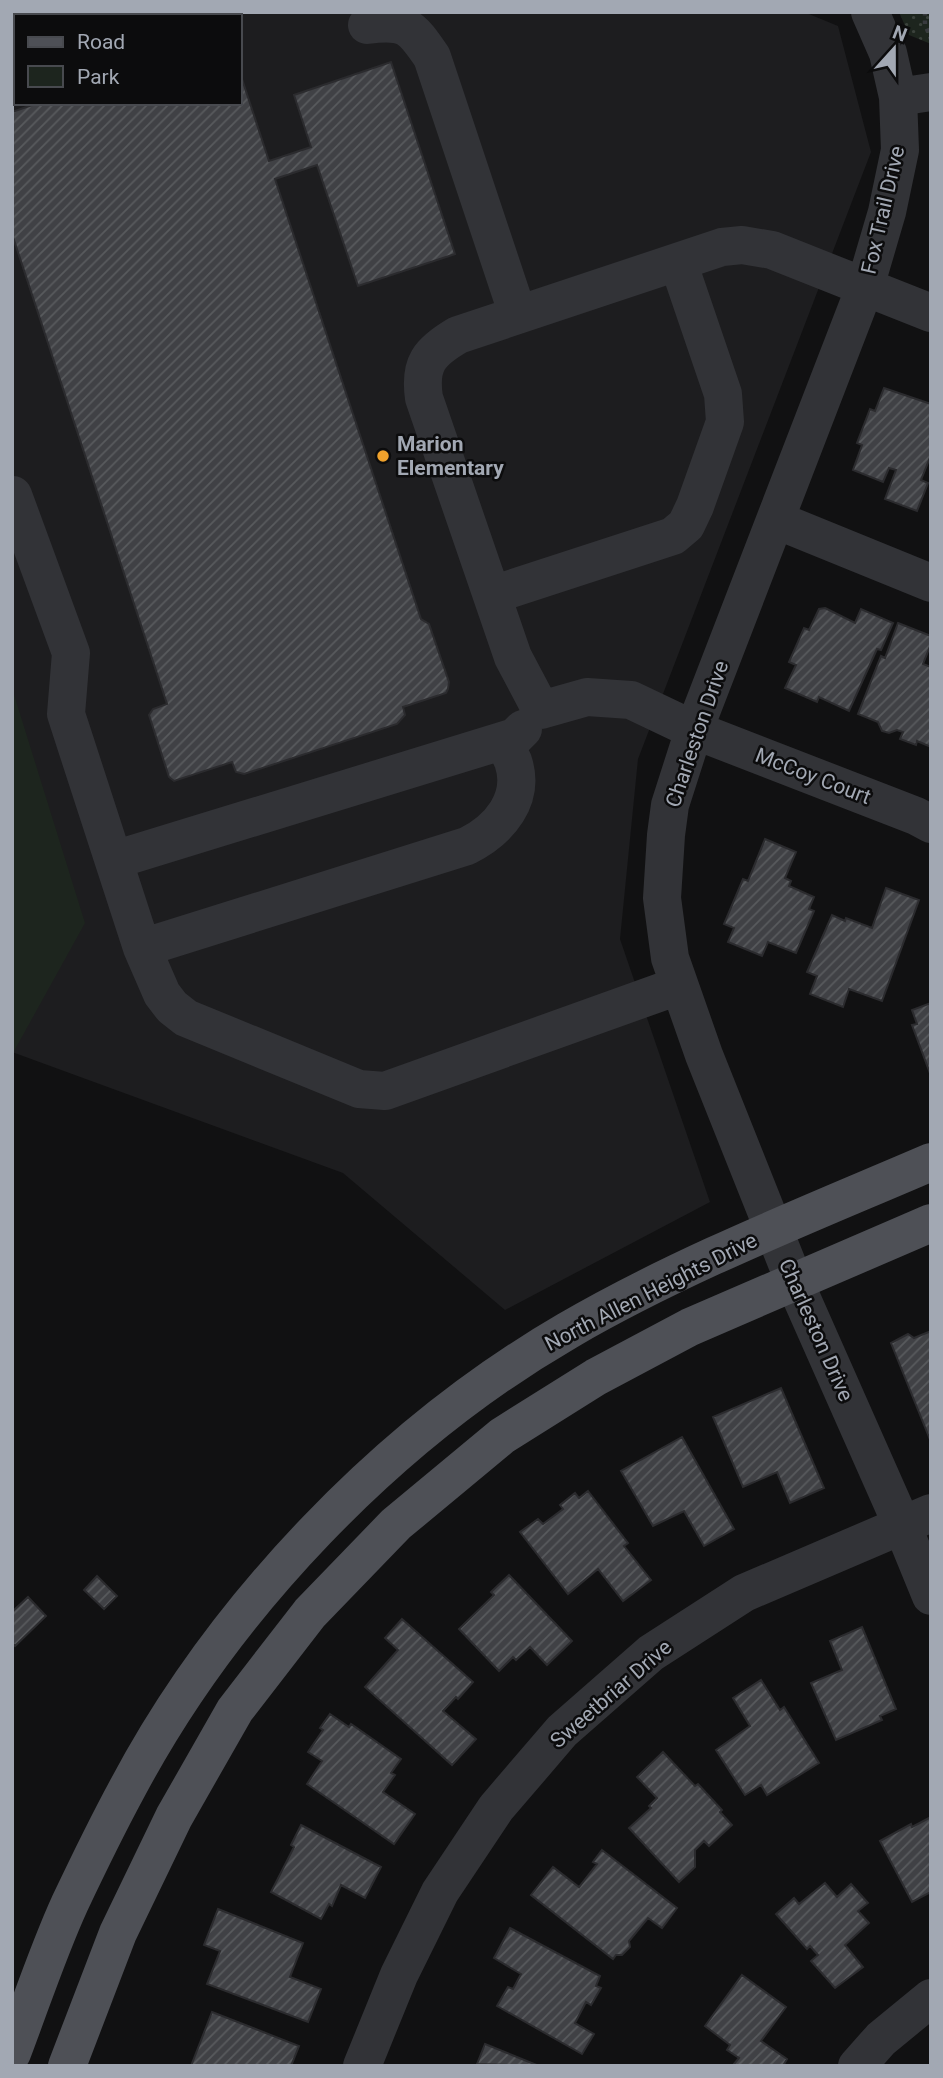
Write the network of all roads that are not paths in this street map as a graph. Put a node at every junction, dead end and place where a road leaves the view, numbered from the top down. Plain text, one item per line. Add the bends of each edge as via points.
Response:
1 (870, 12) edge
2 (367, 24) dead end
3 (915, 94) edge
4 (678, 262) junction
5 (866, 287) junction
6 (931, 313) edge
7 (519, 315) junction
8 (13, 495) edge
9 (776, 520) junction
10 (931, 583) edge
11 (492, 595) junction
12 (541, 710) junction
13 (694, 730) junction
14 (502, 741) junction
15 (931, 824) edge
16 (114, 860) junction
17 (142, 948) junction
18 (678, 986) junction
19 (931, 1162) edge
20 (931, 1223) edge
21 (773, 1230) junction
22 (794, 1282) junction
23 (916, 1519) edge
24 (931, 1596) edge
25 (931, 1998) edge
26 (12, 2053) edge
27 (68, 2066) edge
28 (362, 2066) edge
29 (857, 2066) edge

1 - 3 street, Fox Trail Drive via 888,53
2 - 7 street via 391,22 414,31 432,57
3 - 5 street, Fox Trail Drive
4 - 5 street via 742,245 772,250
4 - 7 street
4 - 11 street via 723,394 725,422 686,525 673,536
5 - 6 street
5 - 9 street, Charleston Drive
7 - 11 street via 458,335 437,347 426,363 422,381
8 - 16 street via 71,653 66,714
9 - 10 street
9 - 13 street, Charleston Drive
11 - 12 street via 513,657
12 - 13 street, McCoy Court via 587,696 631,700
12 - 14 street via 515,737
13 - 15 street, McCoy Court
13 - 18 street, Charleston Drive via 670,805 663,869 665,931
14 - 16 street
14 - 17 street via 513,762 515,783 506,813 485,837
16 - 17 street
17 - 18 street via 162,994 186,1018 374,1092
18 - 21 street, Charleston Drive
19 - 21 main road, North Allen Heights Drive
20 - 22 main road
21 - 22 street, Charleston Drive
21 - 26 main road, North Allen Heights Drive via 567,1331 469,1394 358,1488 270,1581 188,1686 128,1787 69,1905
22 - 23 street, Charleston Drive
22 - 27 main road via 690,1327 596,1377 502,1436 396,1524 310,1613 235,1710 174,1817 118,1933
23 - 24 street, Charleston Drive
23 - 28 street, Sweetbriar Drive via 744,1593 651,1653 562,1731 496,1808 440,1892
25 - 29 street via 881,2039

